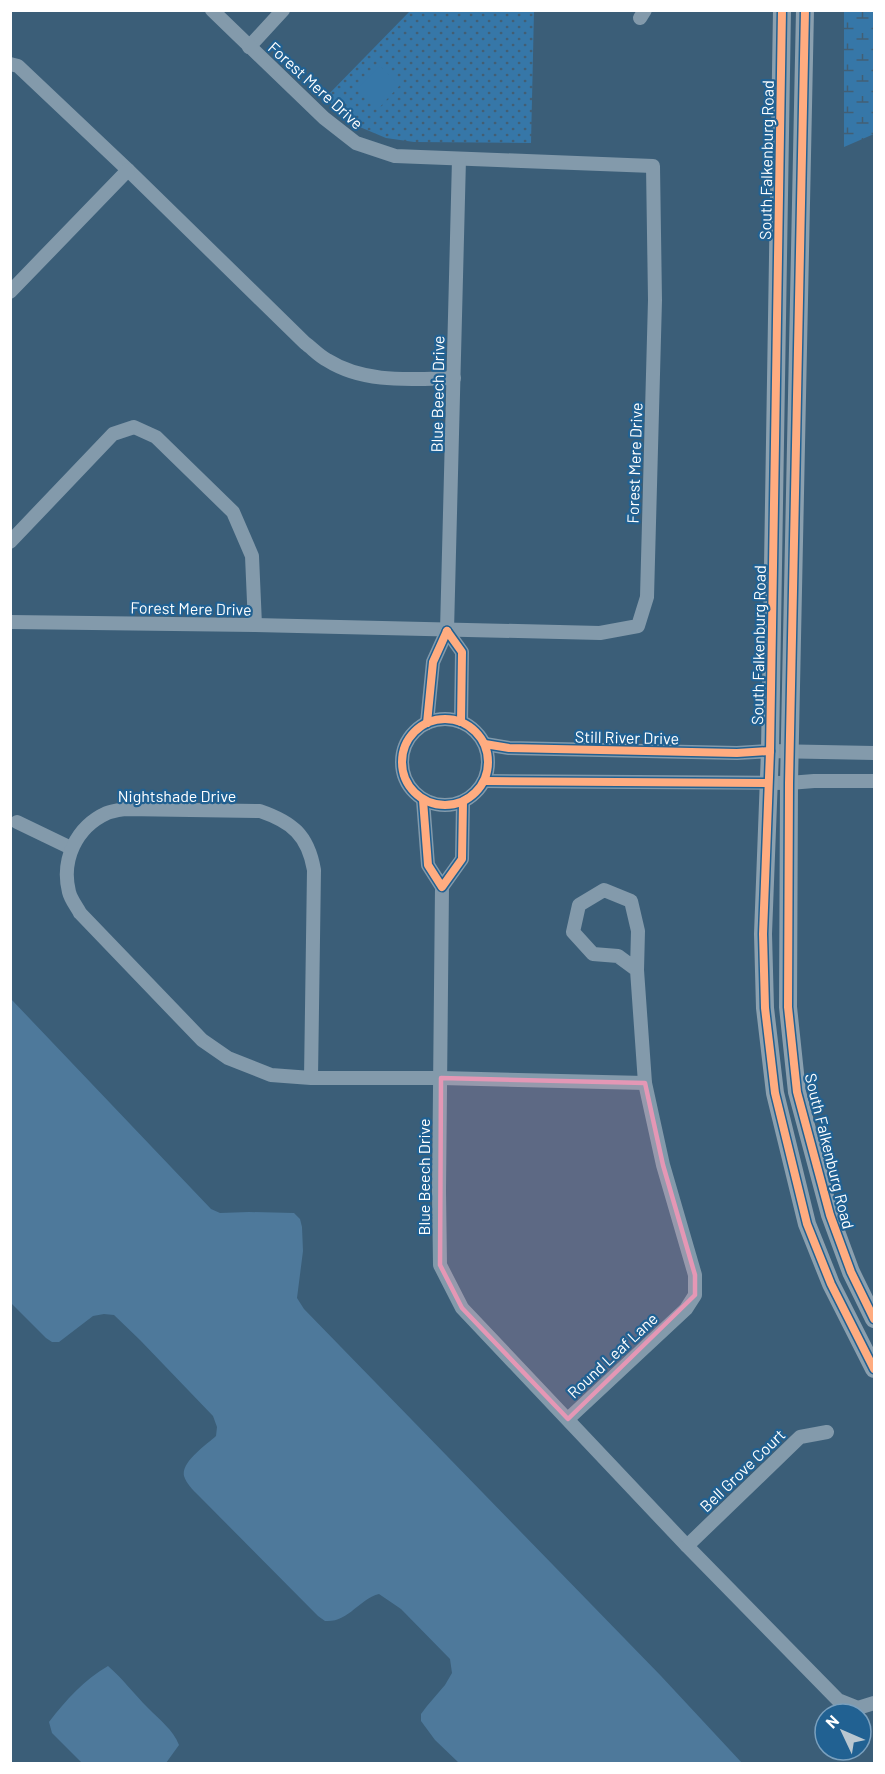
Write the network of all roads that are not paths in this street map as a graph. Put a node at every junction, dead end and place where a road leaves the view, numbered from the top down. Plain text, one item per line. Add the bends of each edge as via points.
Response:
1 (212, 10) edge
2 (283, 10) edge
3 (782, 10) edge
4 (805, 10) edge
5 (249, 46) junction
6 (10, 64) edge
7 (459, 159) junction
8 (128, 170) junction
9 (10, 292) edge
10 (777, 333) junction
11 (799, 334) junction
12 (454, 378) junction
13 (10, 542) edge
14 (10, 622) edge
15 (255, 626) junction
16 (447, 631) junction
17 (461, 722) junction
18 (427, 723) junction
19 (485, 744) junction
20 (770, 751) junction
21 (791, 752) junction
22 (874, 753) edge
23 (484, 781) junction
24 (874, 781) edge
25 (768, 783) junction
26 (789, 783) junction
27 (423, 800) junction
28 (463, 802) junction
29 (17, 822) dead end
30 (71, 848) junction
31 (442, 887) junction
32 (637, 970) junction
33 (311, 1078) junction
34 (441, 1078) junction
35 (645, 1083) junction
36 (874, 1319) edge
37 (874, 1369) edge
38 (568, 1419) junction
39 (827, 1432) dead end
40 (687, 1546) junction
41 (874, 1703) edge

1 - 5 street, Forest Mere Drive
2 - 5 street
3 - 10 street, South Falkenburg Road
4 - 11 street, South Falkenburg Road
5 - 7 street, Forest Mere Drive via 356,143 395,156
6 - 8 street via 18,66
7 - 12 street, Blue Beech Drive
7 - 16 street, Forest Mere Drive via 653,166 654,324 647,597 638,626 600,633
8 - 9 street
8 - 12 street via 326,360 353,372 391,380
10 - 11 street
10 - 20 street, South Falkenburg Road
11 - 21 street, South Falkenburg Road
12 - 16 street, Blue Beech Drive
13 - 15 street via 113,434 134,427 156,437 233,512 252,556
14 - 15 street, Forest Mere Drive
15 - 16 street, Forest Mere Drive
16 - 17 street via 462,652
16 - 18 street, Blue Beech Drive via 433,662
17 - 18 street via 438,719
17 - 19 street via 479,734
18 - 27 street via 416,730 402,753 405,780
19 - 20 street, Still River Drive via 509,748
19 - 23 street via 488,762
20 - 21 street, Still River Drive
20 - 25 street, South Falkenburg Road
21 - 22 street, Still River Drive
21 - 26 street, South Falkenburg Road
23 - 25 street
23 - 28 street
24 - 26 street
25 - 26 street
25 - 37 street, South Falkenburg Road via 765,1008 775,1093 807,1224 831,1284
26 - 36 street, South Falkenburg Road via 788,1007 797,1092 830,1215
27 - 28 street via 436,805
27 - 31 street, Blue Beech Drive via 428,866
28 - 31 street via 462,859
29 - 30 street
30 - 33 street, Nightshade Drive via 66,876 80,913 202,1040 228,1058 271,1075
30 - 33 street, Nightshade Drive via 95,820 125,808 260,811 294,827 305,840 314,870
31 - 34 street, Blue Beech Drive
32 - 32 street, Round Leaf Lane via 618,956 593,954 573,932 579,905 604,890 631,901 638,931
32 - 35 street, Round Leaf Lane
33 - 34 street, Nightshade Drive
34 - 35 street, Nightshade Drive
34 - 38 street, Blue Beech Drive via 440,1265 462,1308
35 - 38 street, Round Leaf Lane via 663,1165 695,1275 695,1295 686,1309
38 - 40 street, Round Leaf Lane
39 - 40 street, Bell Grove Court via 800,1437
40 - 41 street, Round Leaf Lane via 838,1701 858,1708

